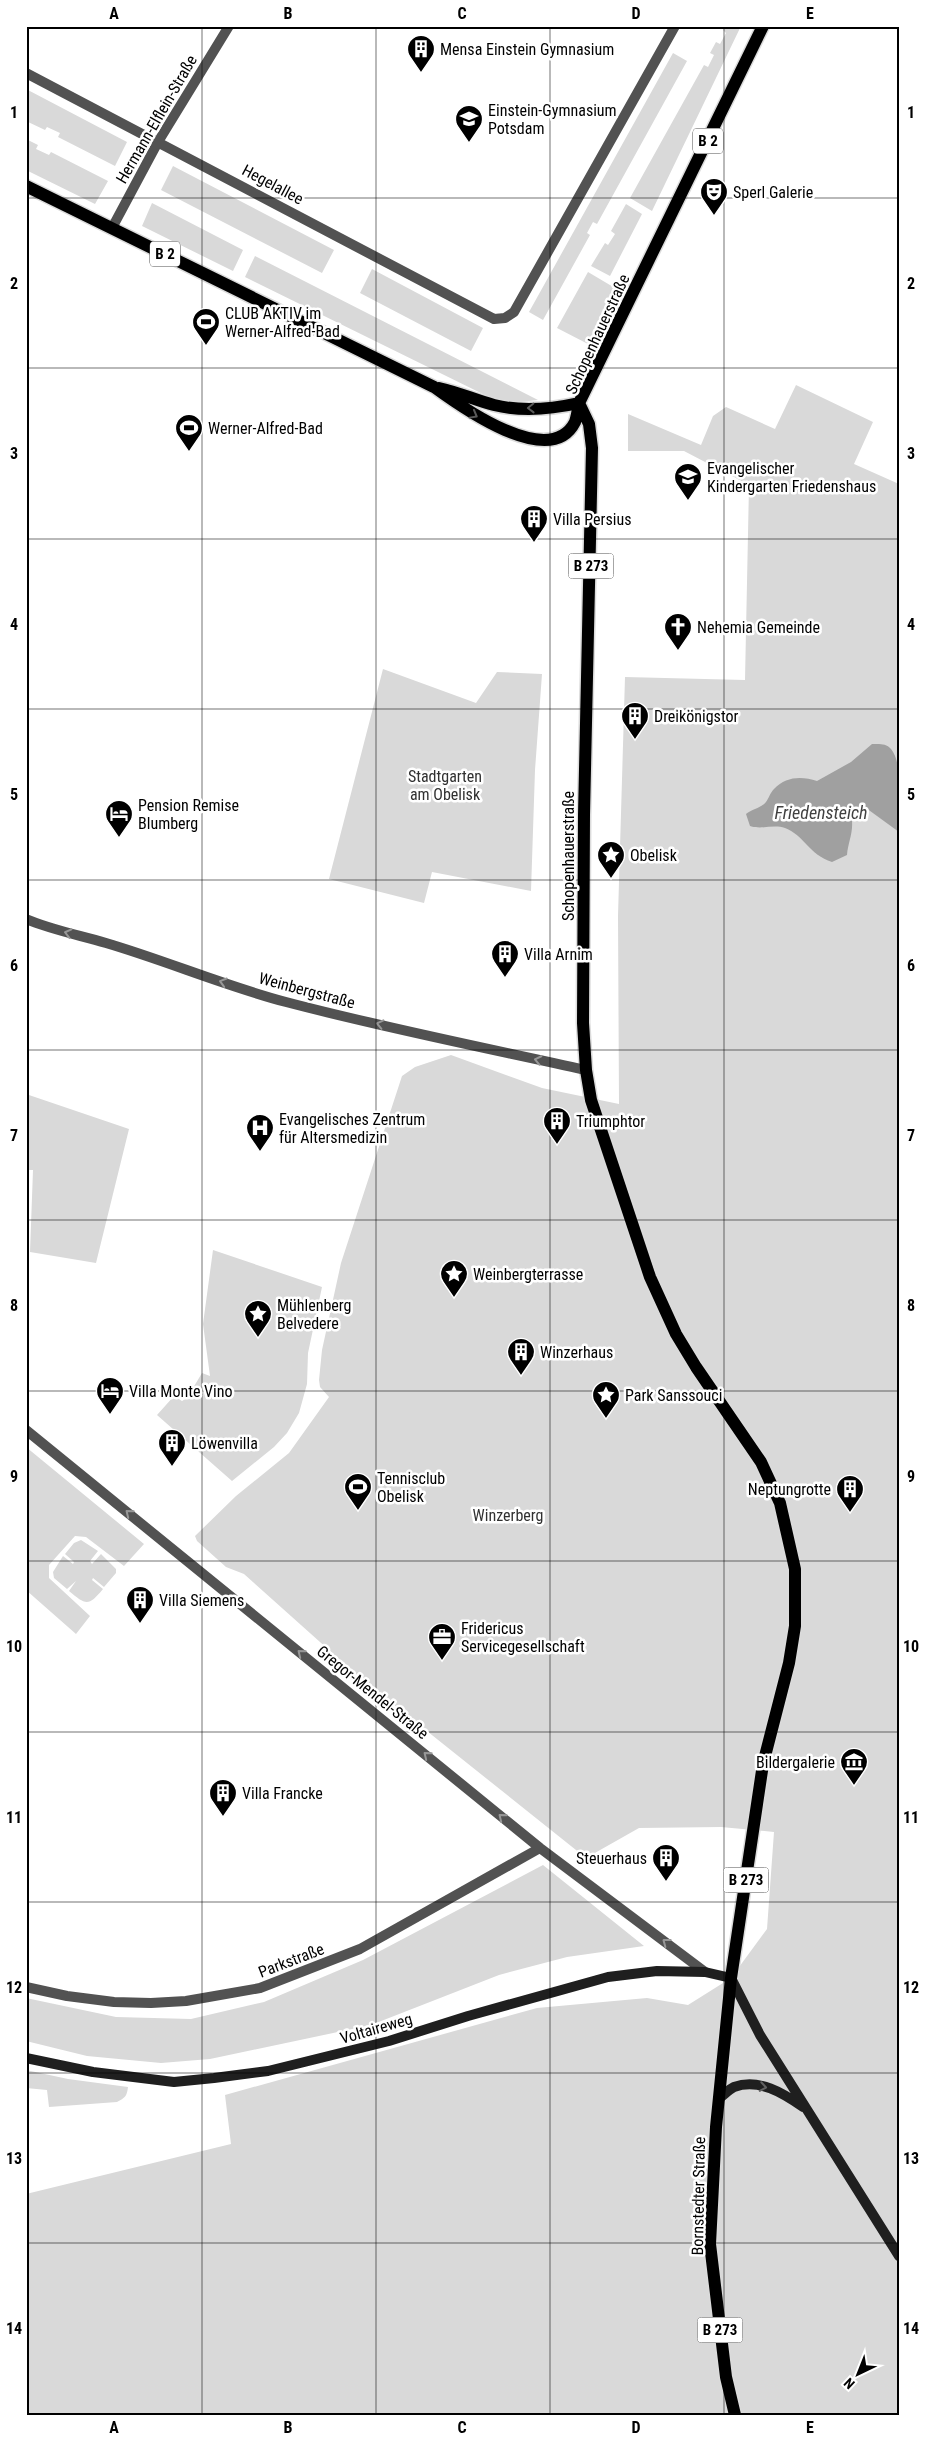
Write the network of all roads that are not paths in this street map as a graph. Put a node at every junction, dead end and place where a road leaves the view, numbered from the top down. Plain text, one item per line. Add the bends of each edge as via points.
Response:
1 (229, 26) edge
2 (676, 26) edge
3 (763, 26) edge
4 (26, 73) edge
5 (158, 142) junction
6 (26, 186) edge
7 (112, 228) junction
8 (434, 387) junction
9 (579, 403) junction
10 (26, 920) edge
11 (586, 1070) junction
12 (26, 1430) edge
13 (540, 1848) junction
14 (705, 1972) junction
15 (731, 1978) junction
16 (26, 1987) edge
17 (26, 2058) edge
18 (718, 2099) junction
19 (806, 2109) junction
20 (899, 2256) edge
21 (735, 2415) edge

1 - 5 street, Hermann-Elflein-Straße
2 - 5 street, Hegelallee via 514,312 505,318 494,319
3 - 9 main road, Schopenhauerstraße / B 2
4 - 5 street, Hegelallee
5 - 7 street, Hermann-Elflein-Straße
6 - 7 main road, B 2
7 - 8 main road, B 2
9 -> 8 main road, B 2 via 522,409 495,405
8 -> 9 main road, B 2 via 469,413 498,427 545,440 556,439 565,433 575,422
9 - 11 main road, Schopenhauerstraße / B 273 via 590,424 592,455 584,815 583,1023
11 -> 10 street, Weinbergstraße via 285,1002 106,942
11 - 15 main road, Schopenhauerstraße / B 273 via 597,1122 653,1285 676,1334 761,1462 780,1503 791,1544 796,1588 795,1626 789,1663 763,1764
13 -> 12 street, Gregor-Mendel-Straße
14 -> 13 street, Gregor-Mendel-Straße
13 - 16 street, Parkstraße via 360,1949 260,1988 186,2001 151,2003 67,1996
14 - 15 street, Voltaireweg
14 - 17 street, Voltaireweg via 657,1971 608,1977 388,2041 268,2071 174,2082 93,2072
15 - 18 main road, Bornstedter Straße / B 273
15 - 19 street via 760,2036
18 -> 19 street via 733,2088 760,2086 779,2090
18 - 21 main road, Bornstedter Straße / B 273 via 710,2244 726,2377
19 - 20 street

